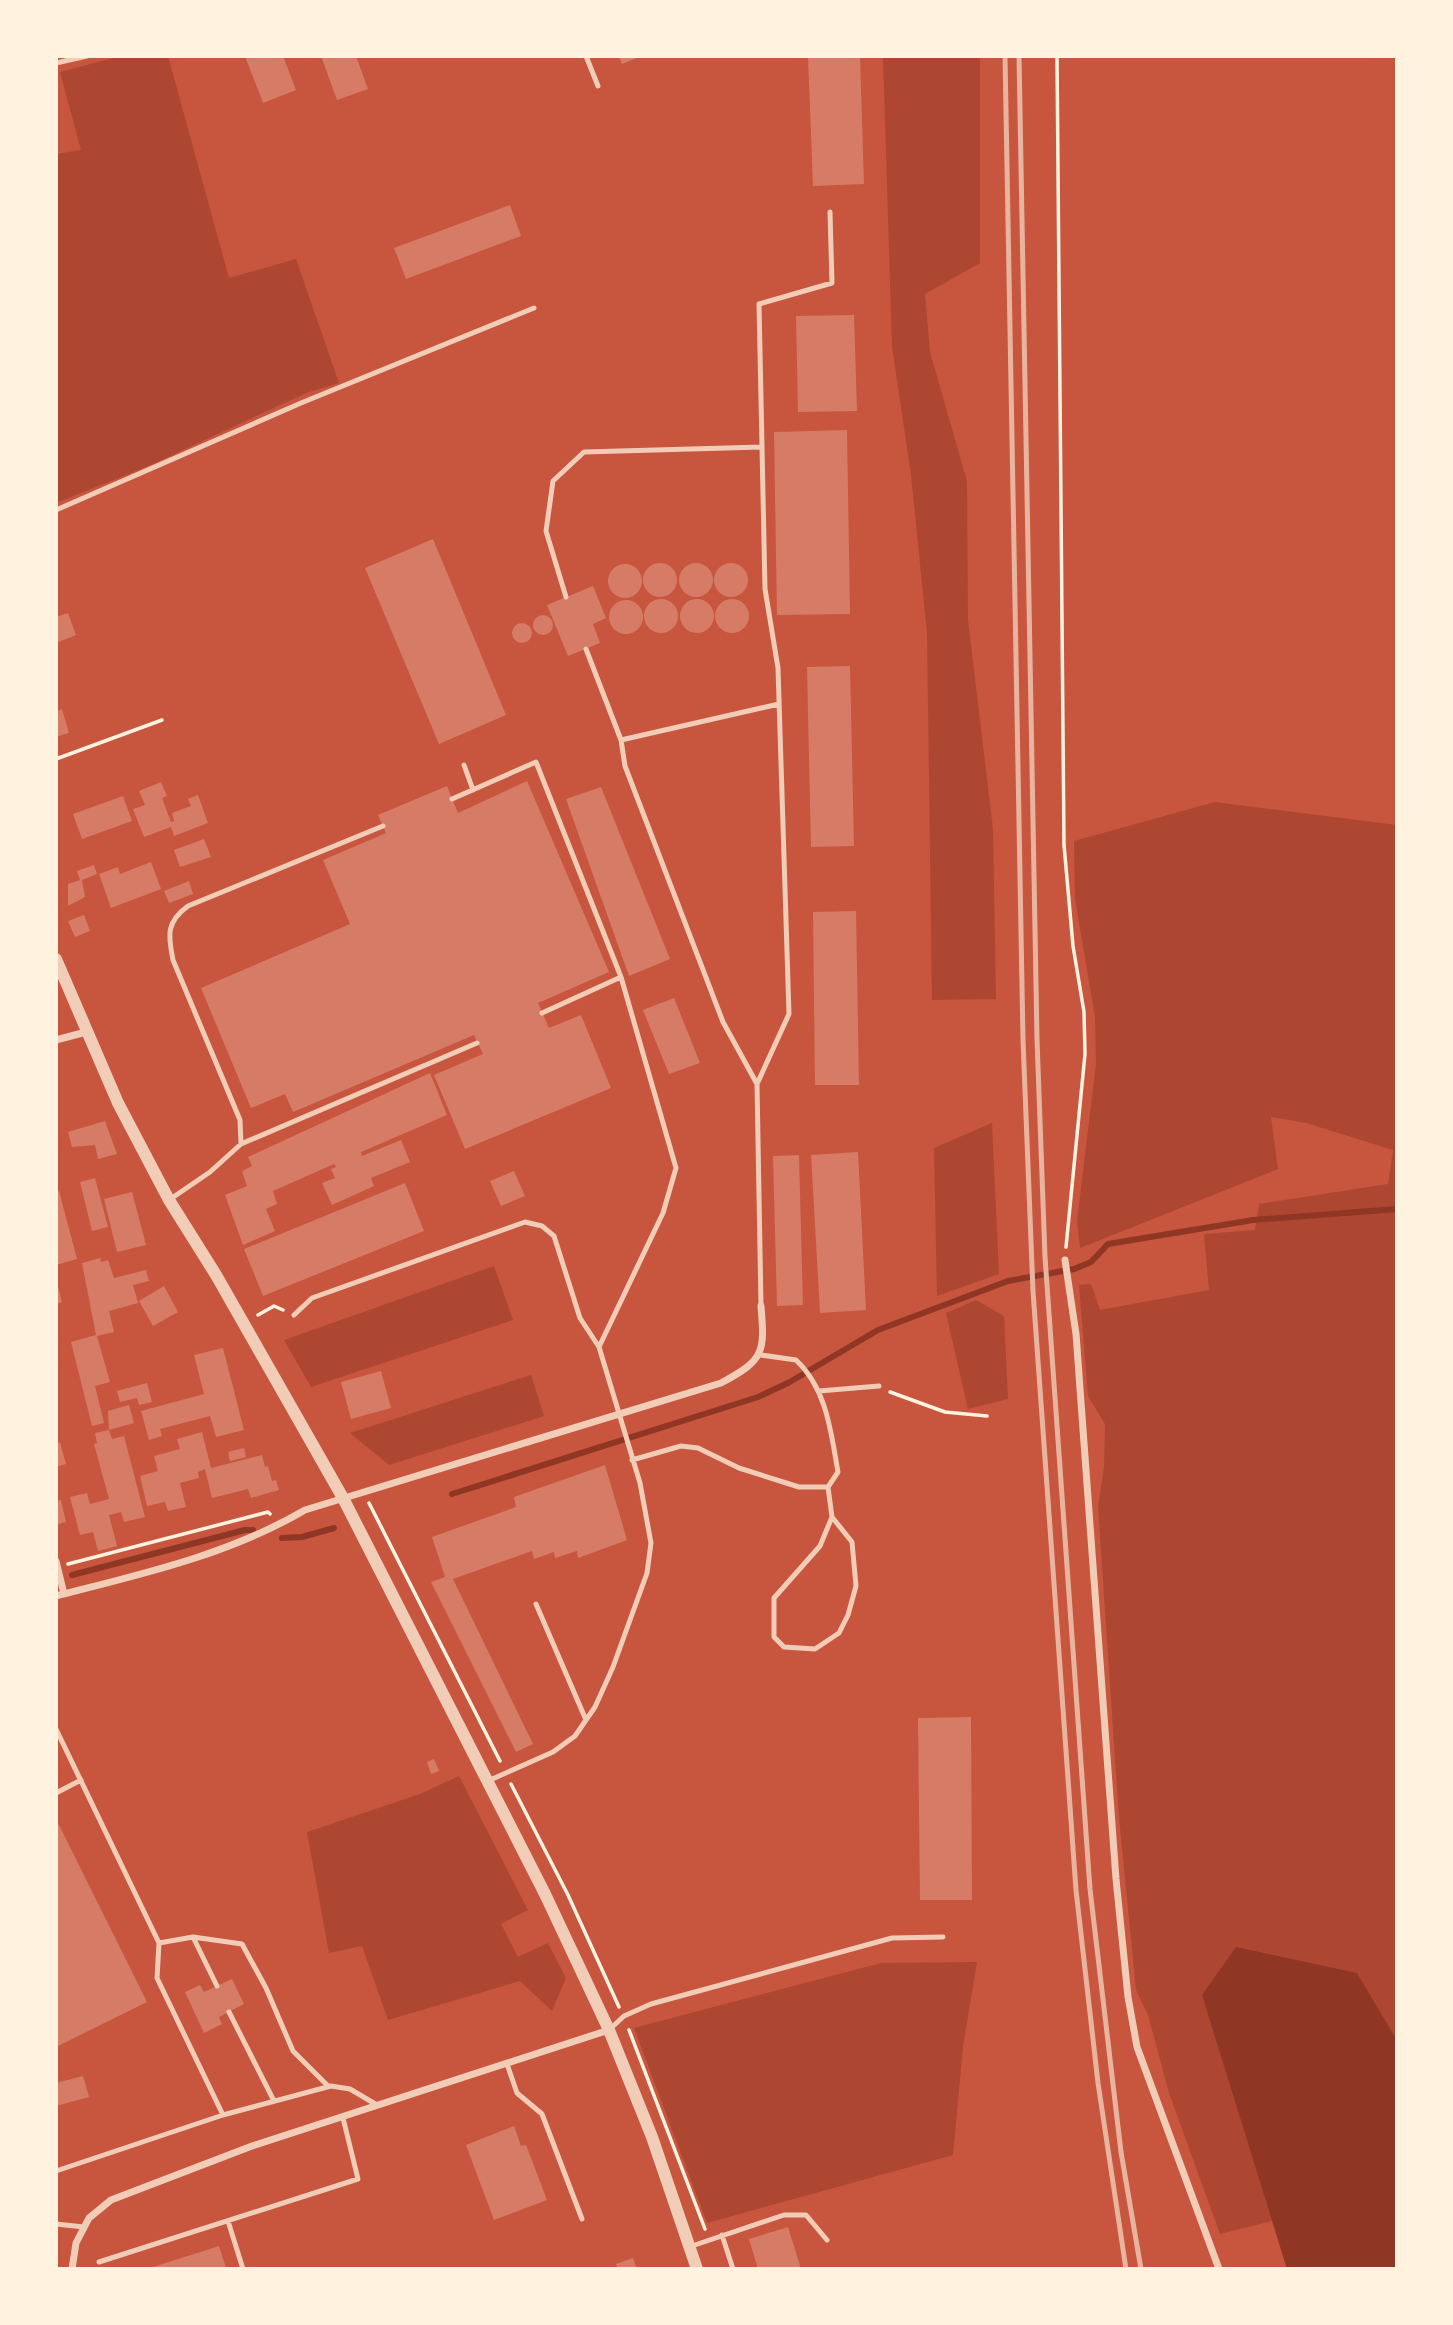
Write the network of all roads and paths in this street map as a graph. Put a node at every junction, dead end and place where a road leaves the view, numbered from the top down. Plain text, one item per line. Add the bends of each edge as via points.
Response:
1 (87, 56) edge
2 (586, 56) edge
3 (1056, 56) edge
4 (56, 63) edge
5 (598, 86) dead end
6 (830, 212) dead end
7 (534, 308) dead end
8 (762, 447) junction
9 (56, 510) edge
10 (566, 597) dead end
11 (586, 649) dead end
12 (779, 704) junction
13 (162, 720) dead end
14 (621, 740) junction
15 (56, 759) edge
16 (464, 765) dead end
17 (473, 790) junction
18 (452, 799) dead end
19 (383, 826) dead end
20 (56, 959) edge
21 (621, 978) junction
22 (542, 1013) dead end
23 (86, 1032) junction
24 (56, 1040) edge
25 (477, 1043) dead end
26 (757, 1084) junction
27 (241, 1144) junction
28 (169, 1200) junction
29 (1065, 1259) joint
30 (761, 1306) joint
31 (258, 1315) dead end
32 (294, 1315) joint
33 (599, 1347) junction
34 (761, 1355) junction
35 (879, 1386) joint
36 (819, 1391) junction
37 (617, 1413) junction
38 (987, 1416) dead end
39 (632, 1460) junction
40 (828, 1487) junction
41 (343, 1498) junction
42 (832, 1517) junction
43 (282, 1523) junction
44 (57, 1564) edge
45 (60, 1595) edge
46 (536, 1604) dead end
47 (586, 1720) junction
48 (56, 1729) edge
49 (81, 1780) junction
50 (490, 1780) junction
51 (56, 1793) edge
52 (193, 1937) junction
53 (943, 1937) dead end
54 (159, 1943) junction
55 (217, 1986) dead end
56 (229, 2012) dead end
57 (609, 2030) junction
58 (507, 2064) junction
59 (328, 2086) junction
60 (274, 2101) junction
61 (380, 2106) junction
62 (223, 2115) junction
63 (343, 2118) junction
64 (56, 2171) edge
65 (582, 2219) dead end
66 (228, 2221) junction
67 (56, 2224) edge
68 (84, 2227) junction
69 (722, 2235) junction
70 (827, 2240) dead end
71 (689, 2247) junction
72 (99, 2262) dead end
73 (72, 2269) edge
74 (243, 2269) edge
75 (696, 2269) edge
76 (733, 2269) edge
77 (1219, 2269) edge

1 - 4 lane
2 - 5 lane
3 - 29 path via 1064,845 1085,1040
6 - 8 lane via 832,283 760,304
7 - 9 lane
8 - 10 lane via 584,452 553,481 546,531
8 - 12 lane via 765,589
11 - 14 lane
12 - 14 lane
12 - 26 lane via 789,1014
13 - 15 path
14 - 26 lane via 625,766 723,1022
16 - 17 lane
17 - 18 lane
17 - 21 lane via 536,762
19 - 27 lane via 188,906 174,916 168,937 173,960 240,1120
20 - 23 street
21 - 22 lane
21 - 33 lane via 676,1168 663,1213
23 - 24 street
23 - 28 street
25 - 27 lane
26 - 30 lane
27 - 28 lane
28 - 41 street
29 - 77 street via 1076,1334 1128,1997 1136,2047
30 - 34 street
31 - 32 path via 274,1306
32 - 33 lane via 312,1298 525,1222 542,1226 554,1236 580,1318
33 - 37 lane
34 - 36 lane via 786,1357 802,1365
34 - 37 street via 748,1369 722,1383
35 - 36 lane
35 - 38 path via 902,1399 944,1412
36 - 40 lane via 838,1472
37 - 39 lane
37 - 41 street
39 - 40 lane via 689,1447 799,1487
39 - 47 lane via 648,1513 650,1559 613,1667
40 - 42 lane
41 - 43 street
41 - 50 street
42 - 42 lane via 852,1542 856,1586 848,1615 839,1633 816,1649 784,1647 774,1637 774,1598 820,1546
43 - 44 path via 268,1512
43 - 45 street via 209,1555
44 - 45 street
46 - 47 lane
47 - 50 lane via 565,1745
48 - 49 lane
49 - 51 lane
49 - 54 lane
50 - 57 street
52 - 54 lane
52 - 55 lane
52 - 59 lane via 242,1944 293,2051
53 - 57 lane via 892,1938 651,2004
54 - 62 lane via 157,1978
56 - 60 lane
57 - 58 street
57 - 71 street
58 - 61 street
58 - 65 lane via 517,2093 542,2114
59 - 60 lane
59 - 61 lane via 350,2089
60 - 62 lane
61 - 63 street
62 - 64 lane
63 - 66 lane via 358,2179
63 - 68 street via 252,2146 111,2200
66 - 72 lane
66 - 74 lane
67 - 68 lane
68 - 73 street via 76,2242
69 - 70 lane via 784,2215 806,2215
69 - 71 lane
69 - 76 lane
71 - 75 street

